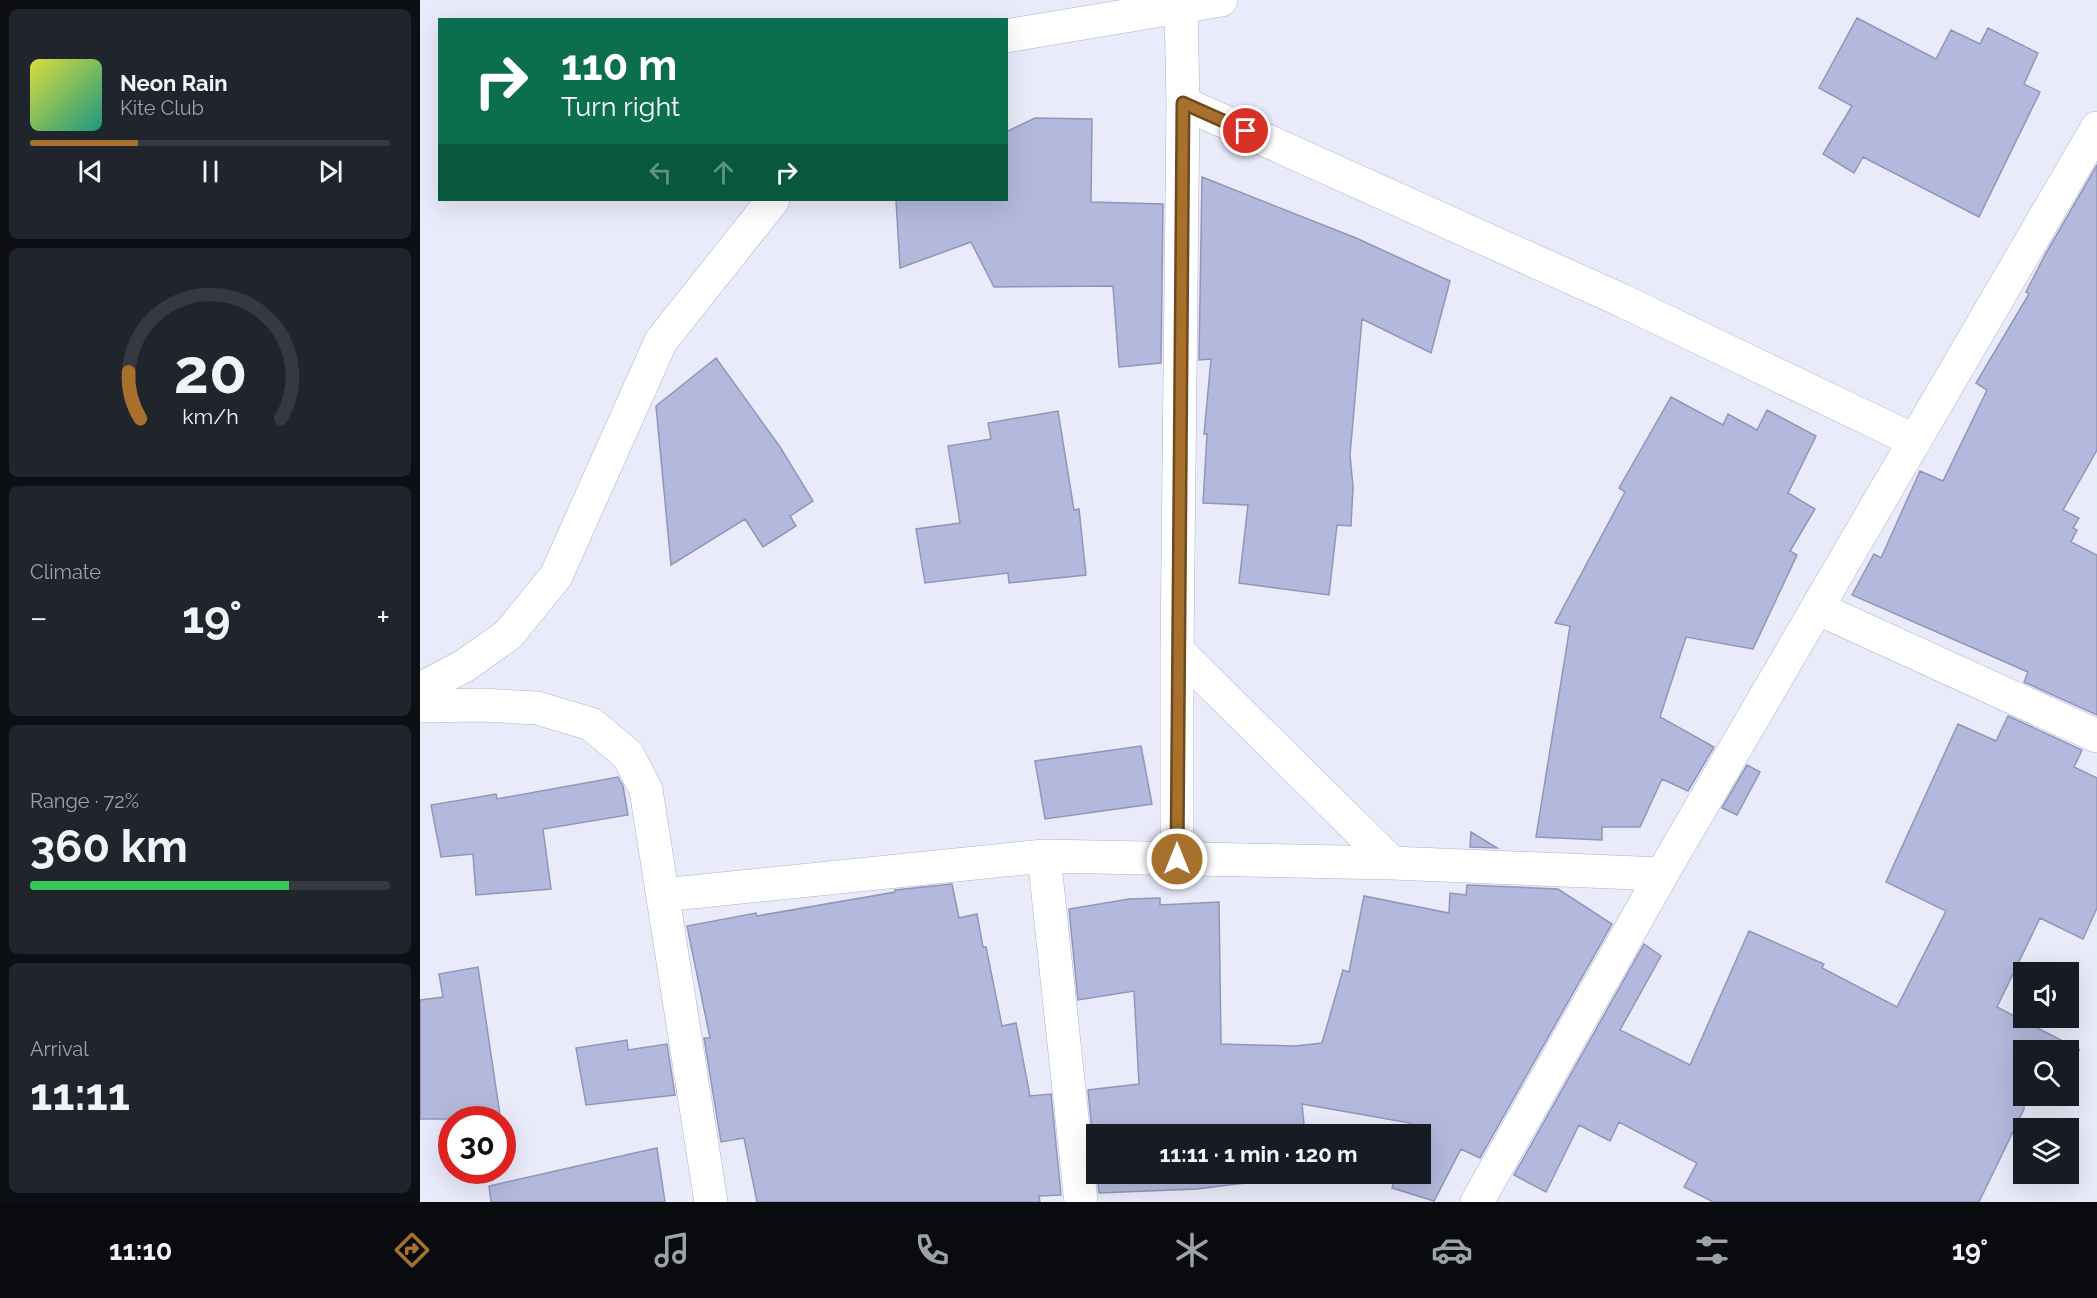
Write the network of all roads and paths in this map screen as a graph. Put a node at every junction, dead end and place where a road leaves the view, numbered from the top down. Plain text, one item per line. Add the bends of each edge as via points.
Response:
1 (1221, 0) edge
2 (1181, 8) junction
3 (1008, 36) edge
4 (1183, 103) junction
5 (2097, 128) edge
6 (772, 201) edge
7 (1914, 441) junction
8 (1816, 608) junction
9 (1177, 650) junction
10 (420, 689) edge
11 (420, 706) edge
12 (2097, 736) edge
13 (1044, 856) junction
14 (1177, 859) junction
15 (1392, 863) junction
16 (1662, 874) junction
17 (663, 895) junction
18 (711, 1202) edge
19 (1081, 1202) edge
20 (1477, 1202) edge

1 - 2 street
2 - 3 street
2 - 4 street
4 - 7 street via 1621,300
4 - 9 street
5 - 7 street
6 - 10 street via 661,340 556,576 508,635 464,666
7 - 8 street
8 - 12 street
8 - 16 street
9 - 14 street
9 - 15 street
11 - 17 street via 537,708 591,724 628,755 646,790
13 - 14 street
13 - 17 street
13 - 19 street
14 - 15 street
15 - 16 street
16 - 20 street
17 - 18 street

